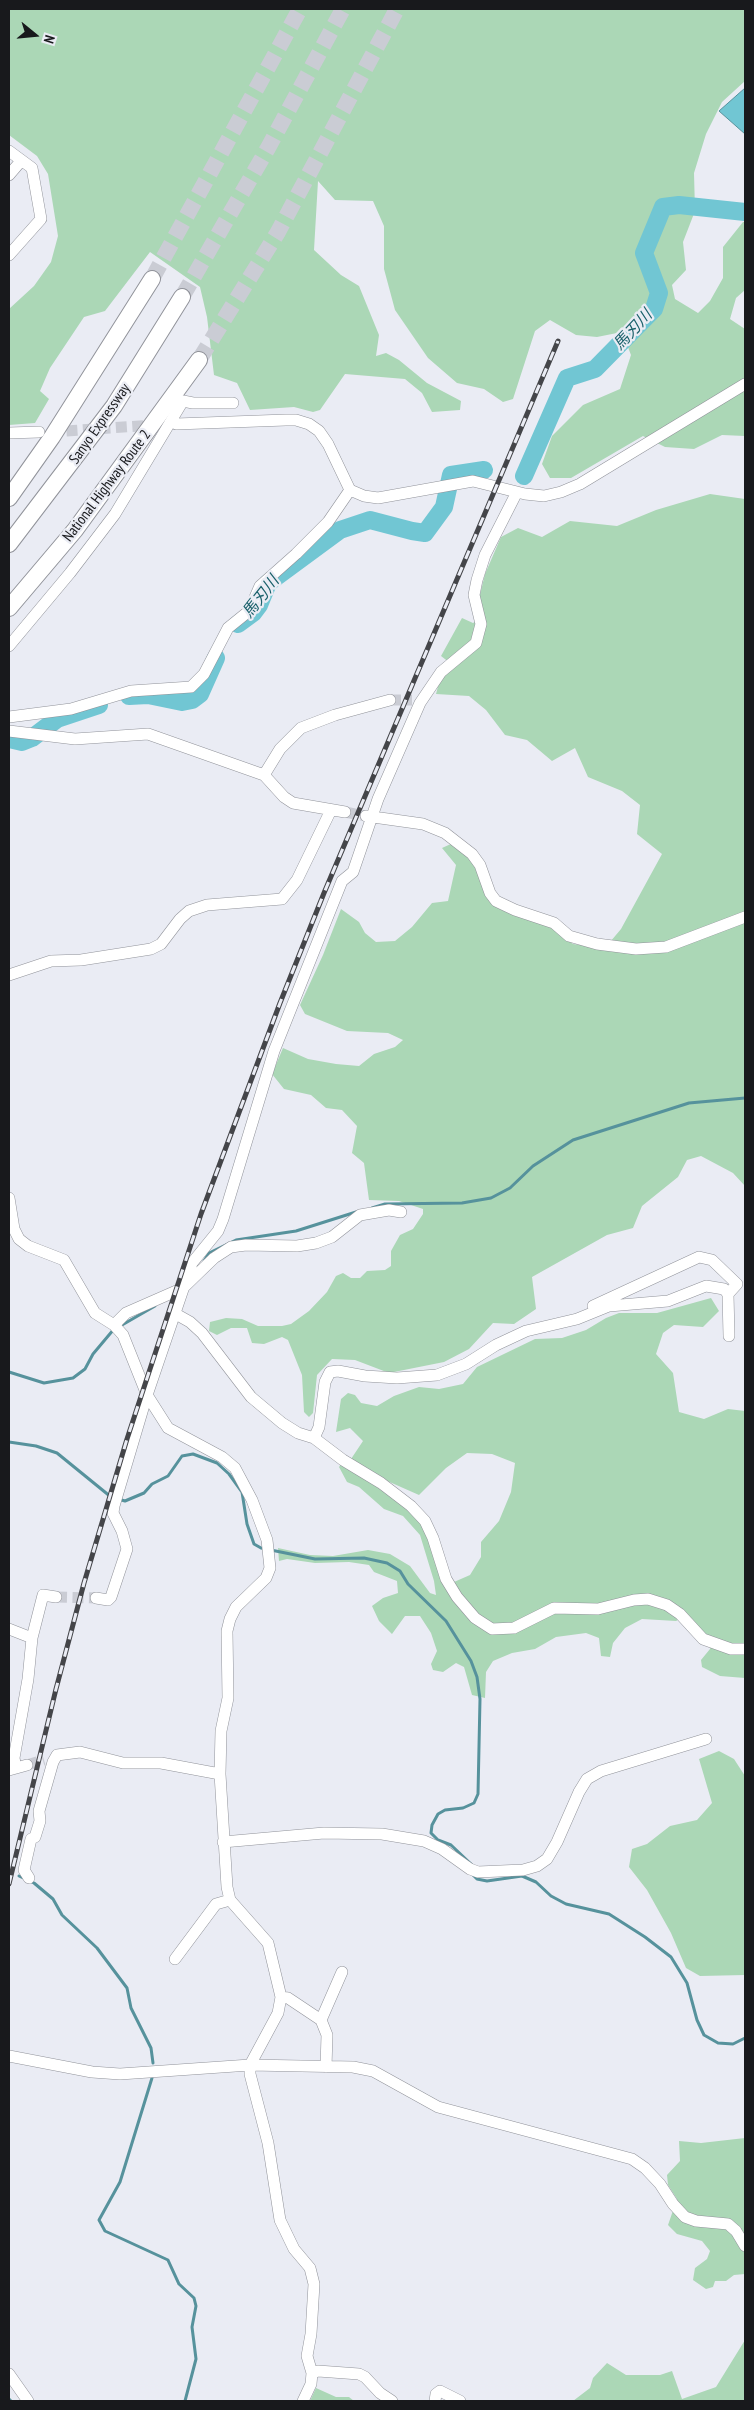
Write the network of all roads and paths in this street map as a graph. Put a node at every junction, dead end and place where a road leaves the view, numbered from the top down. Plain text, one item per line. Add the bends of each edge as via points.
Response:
1 (9, 151) edge
2 (21, 161) junction
3 (9, 175) edge
4 (9, 255) edge
5 (152, 278) tunnel mouth
6 (182, 298) tunnel mouth
7 (199, 360) tunnel mouth
8 (745, 384) edge
9 (234, 403) dead end
10 (176, 424) dead end
11 (39, 432) tunnel mouth
12 (9, 433) edge
13 (350, 490) junction
14 (517, 492) junction
15 (9, 498) edge
16 (9, 544) edge
17 (9, 608) edge
18 (9, 646) edge
19 (390, 700) tunnel mouth
20 (9, 717) edge
21 (9, 731) edge
22 (264, 775) junction
23 (331, 810) junction
24 (345, 812) tunnel mouth
25 (369, 816) junction
26 (745, 917) edge
27 (9, 976) edge
28 (9, 1198) edge
29 (401, 1212) dead end
30 (741, 1286) edge
31 (183, 1288) junction
32 (728, 1294) junction
33 (174, 1313) junction
34 (560, 1323) junction
35 (114, 1325) junction
36 (729, 1336) dead end
37 (147, 1394) junction
38 (314, 1438) junction
39 (56, 1597) tunnel mouth
40 (96, 1598) tunnel mouth
41 (9, 1629) edge
42 (32, 1638) junction
43 (745, 1649) edge
44 (706, 1739) dead end
45 (17, 1768) edge
46 (220, 1774) junction
47 (223, 1842) junction
48 (29, 1878) dead end
49 (230, 1900) junction
50 (175, 1959) dead end
51 (342, 1972) dead end
52 (281, 1998) junction
53 (321, 2020) junction
54 (9, 2056) edge
55 (250, 2065) junction
56 (326, 2067) junction
57 (745, 2246) edge
58 (312, 2373) junction
59 (9, 2374) edge
60 (28, 2401) edge
61 (304, 2401) edge
62 (392, 2401) edge
63 (434, 2401) edge
64 (460, 2401) edge

1 - 2 street
2 - 3 street
2 - 4 street via 32,168 41,219
5 - 15 highway
6 - 16 highway, Sanyo Expressway via 114,406
7 - 17 highway, National Highway Route 2 via 76,530
8 - 14 street via 574,487 544,496
9 - 18 street via 183,401 115,514
10 - 13 street via 303,422 318,431 328,444
11 - 12 street
13 - 14 street via 378,498 473,481
13 - 20 street via 328,522 260,586 249,611 228,628 204,674 191,687 131,691 71,709
14 - 25 street via 485,555 477,580 474,595 481,624 476,643 441,672 416,701
19 - 22 street via 300,728 280,749
21 - 22 street via 75,739 148,734
22 - 23 street via 293,802
23 - 24 street
23 - 27 street via 297,880 282,899 207,905 189,911 161,944 151,949 81,960 51,960
25 - 26 street via 423,824 445,833 472,854 496,901 554,923 569,936 588,942 636,948 666,947
25 - 31 street via 353,872 342,881 274,1051 223,1219 218,1231 192,1263
28 - 35 street via 19,1239 28,1246 64,1260 95,1313
29 - 31 street via 389,1210 360,1215 332,1237 297,1246 231,1247 214,1258
30 - 32 street
30 - 34 street via 712,1260 700,1257 624,1290
31 - 33 street
31 - 35 street via 126,1314
32 - 34 street via 724,1289 706,1286 668,1301 609,1306
32 - 36 street
33 - 37 street
33 - 38 street via 202,1333 251,1397 282,1423
34 - 38 street via 526,1331 466,1364 437,1375 397,1378 330,1372 325,1382 319,1427
35 - 37 street via 123,1335
37 - 40 street via 113,1513 128,1550 111,1597 108,1600
37 - 46 street via 168,1428 222,1457 235,1468 252,1500 270,1552 266,1578 236,1607 227,1631 228,1698 221,1731
38 - 43 street via 411,1506 425,1521 446,1579 457,1596 475,1618 492,1628 514,1628 554,1608 598,1608 648,1600 667,1605 703,1639
39 - 42 street via 43,1595
41 - 42 street
42 - 45 street via 14,1758
44 - 47 street via 601,1771 587,1779 547,1859 523,1870 474,1871 424,1841 382,1834 324,1833
46 - 47 street
46 - 48 street via 161,1763 123,1764 80,1752 57,1755 48,1761 40,1821 36,1837 31,1839 24,1870
47 - 49 street
49 - 50 street via 216,1904
49 - 52 street via 268,1943
51 - 53 street
52 - 53 street via 288,1998
52 - 55 street via 278,2013
53 - 56 street via 327,2035
54 - 55 street via 102,2073
55 - 56 street
55 - 58 street via 268,2143 280,2220 294,2249 310,2268 314,2284 311,2334 306,2356
56 - 57 street via 373,2071 438,2107 632,2159 660,2184 685,2217 728,2224
58 - 61 street
58 - 62 street via 359,2374
59 - 60 street
63 - 64 street via 440,2391

